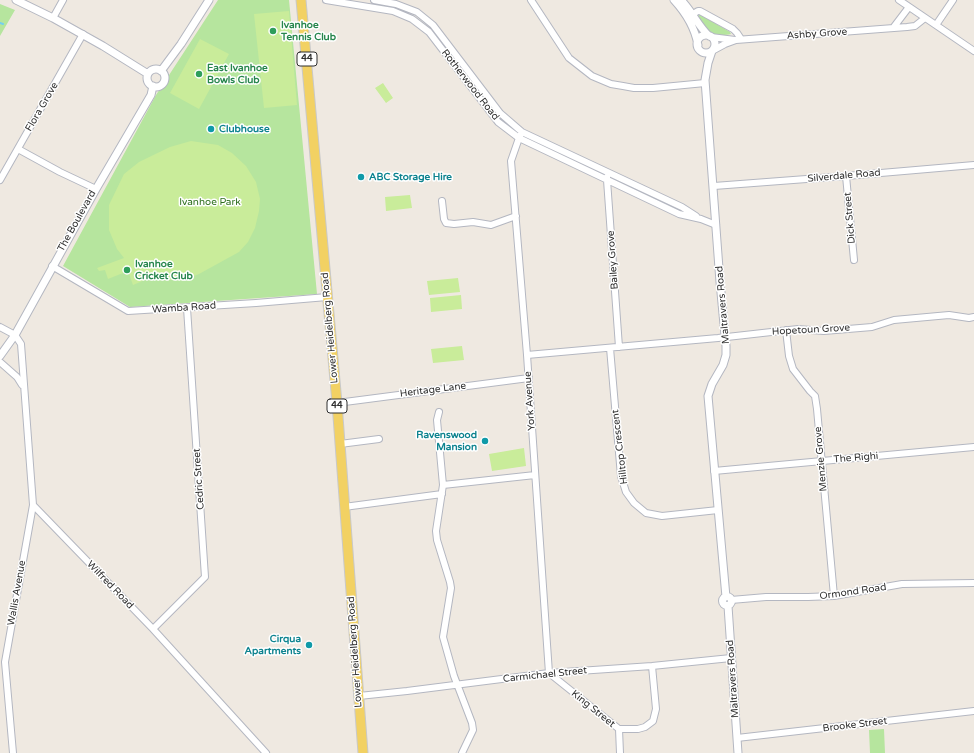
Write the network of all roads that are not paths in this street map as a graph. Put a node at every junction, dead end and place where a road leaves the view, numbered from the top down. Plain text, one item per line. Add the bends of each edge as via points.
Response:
1 (16, 0) edge
2 (63, 0) edge
3 (209, 0) edge
4 (301, 0) edge
5 (326, 0) edge
6 (374, 0) edge
7 (531, 0) edge
8 (674, 0) edge
9 (681, 0) edge
10 (900, 0) edge
11 (953, 0) edge
12 (909, 7) junction
13 (693, 14) junction
14 (53, 18) junction
15 (925, 18) junction
16 (936, 25) junction
17 (893, 28) junction
18 (83, 34) junction
19 (710, 37) junction
20 (738, 40) junction
21 (698, 47) junction
22 (712, 51) junction
23 (974, 51) edge
24 (161, 70) junction
25 (148, 74) junction
26 (705, 82) junction
27 (153, 86) junction
28 (521, 135) junction
29 (18, 149) junction
30 (974, 165) edge
31 (608, 173) junction
32 (846, 176) junction
33 (0, 180) edge
34 (607, 180) junction
35 (714, 186) junction
36 (96, 189) junction
37 (442, 201) dead end
38 (516, 216) junction
39 (701, 219) junction
40 (716, 225) junction
41 (854, 260) dead end
42 (52, 266) junction
43 (328, 297) junction
44 (187, 308) junction
45 (974, 317) edge
46 (0, 327) edge
47 (786, 330) junction
48 (15, 335) junction
49 (726, 337) junction
50 (619, 347) junction
51 (610, 348) junction
52 (527, 355) junction
53 (0, 356) edge
54 (0, 362) edge
55 (529, 378) junction
56 (23, 386) junction
57 (337, 403) junction
58 (439, 412) dead end
59 (379, 439) dead end
60 (340, 444) junction
61 (974, 447) edge
62 (822, 461) junction
63 (714, 472) junction
64 (535, 475) junction
65 (443, 485) junction
66 (442, 494) junction
67 (33, 505) junction
68 (344, 507) junction
69 (718, 510) junction
70 (974, 583) edge
71 (834, 596) junction
72 (728, 601) junction
73 (152, 629) junction
74 (731, 658) junction
75 (652, 666) junction
76 (549, 673) junction
77 (458, 684) junction
78 (359, 696) junction
79 (974, 711) edge
80 (618, 729) junction
81 (737, 738) junction
82 (13, 753) edge
83 (266, 753) edge
84 (363, 753) edge
85 (462, 753) edge
86 (620, 753) edge
87 (738, 753) edge

1 - 14 street
2 - 14 street
3 - 24 street via 182,44
4 - 43 main road, Lower Heidelberg Road / 44
5 - 28 street, Rotherwood Road via 394,11 412,19 429,32 498,122
6 - 28 street, Rotherwood Road via 396,4 417,12 433,25 500,113
7 - 26 street via 569,58 592,76 611,84 634,88
8 - 21 street, Maltravers Road via 690,24
9 - 13 street
10 - 12 street
11 - 16 street
12 - 15 street
12 - 17 street
13 - 19 street
13 - 20 street via 700,11 733,29 737,32
14 - 18 street
15 - 16 street
15 - 17 street, Ashby Grove via 915,26
16 - 23 street
17 - 20 street, Ashby Grove
18 - 25 street
18 - 29 street, Flora Grove
19 - 20 street, Ashby Grove
19 - 21 street via 700,38
19 - 22 street via 715,43
20 - 22 street, Ashby Grove
21 - 22 street via 702,52
21 - 26 street, Maltravers Road via 703,59 702,71
22 - 26 street, Maltravers Road
24 - 25 street via 155,69
24 - 27 street via 164,81 161,85
25 - 27 street
26 - 35 street, Maltravers Road
27 - 36 street, The Boulevard via 151,95
28 - 31 street, Rotherwood Road
28 - 34 street, Rotherwood Road
28 - 38 street, York Avenue via 511,161
29 - 33 street, Flora Grove
29 - 36 street
30 - 32 street, Silverdale Road
31 - 34 street, Bailey Grove
31 - 39 street, Rotherwood Road via 682,207
32 - 35 street, Silverdale Road
32 - 41 street, Dick Street
34 - 39 street, Rotherwood Road via 679,214
34 - 50 street, Bailey Grove
35 - 40 street, Maltravers Road
36 - 42 street, The Boulevard
37 - 38 street via 446,223 473,222 491,225
38 - 52 street, York Avenue
39 - 40 street, Rotherwood Road
40 - 49 street, Maltravers Road
42 - 44 street, Wamba Road via 128,311
42 - 48 street, The Boulevard
43 - 44 street, Wamba Road
43 - 57 main road, Lower Heidelberg Road / 44
44 - 73 street, Cedric Street via 206,577
45 - 47 street, Hopetoun Grove via 949,315 894,320 872,327 824,331
46 - 48 street
47 - 49 street, Hopetoun Grove
47 - 62 street, Menzie Grove via 793,369 815,396
48 - 53 street, The Boulevard
48 - 56 street via 21,344
49 - 50 street, Hopetoun Grove
49 - 63 street, Maltravers Road via 723,365 708,396
50 - 51 street, Hopetoun Grove
51 - 52 street, Hopetoun Grove
51 - 69 street, Hilltop Crescent via 621,476 626,492 646,513 662,516
52 - 55 street, York Avenue
54 - 56 street
55 - 57 street, Heritage Lane
55 - 64 street, York Avenue
56 - 67 street
57 - 60 main road, Lower Heidelberg Road / 44
58 - 65 street via 437,420
59 - 60 street
60 - 68 main road, Lower Heidelberg Road / 44
61 - 62 street, The Righi
62 - 63 street, The Righi
62 - 71 street, Menzie Grove
63 - 69 street, Maltravers Road
64 - 65 street
64 - 76 street, York Avenue
65 - 66 street
66 - 68 street
66 - 77 street via 436,532 451,588 443,637
67 - 73 street, Wilfred Road
67 - 82 street, Wallis Avenue via 5,662
68 - 78 main road, Lower Heidelberg Road / 44
69 - 72 street, Maltravers Road
70 - 71 street, Ormond Road via 902,584
71 - 72 street, Ormond Road via 766,597
72 - 74 street, Maltravers Road
73 - 83 street, Wilfred Road
74 - 75 street, Carmichael Street
74 - 81 street, Maltravers Road
75 - 76 street, Carmichael Street
75 - 80 street via 656,709 653,721 645,728
76 - 77 street, Carmichael Street
76 - 80 street, King Street
77 - 78 street, Carmichael Street
77 - 85 street via 473,730
78 - 84 main road, Lower Heidelberg Road / 44
79 - 81 street, Brooke Street
80 - 86 street, King Street
81 - 87 street, Maltravers Road

